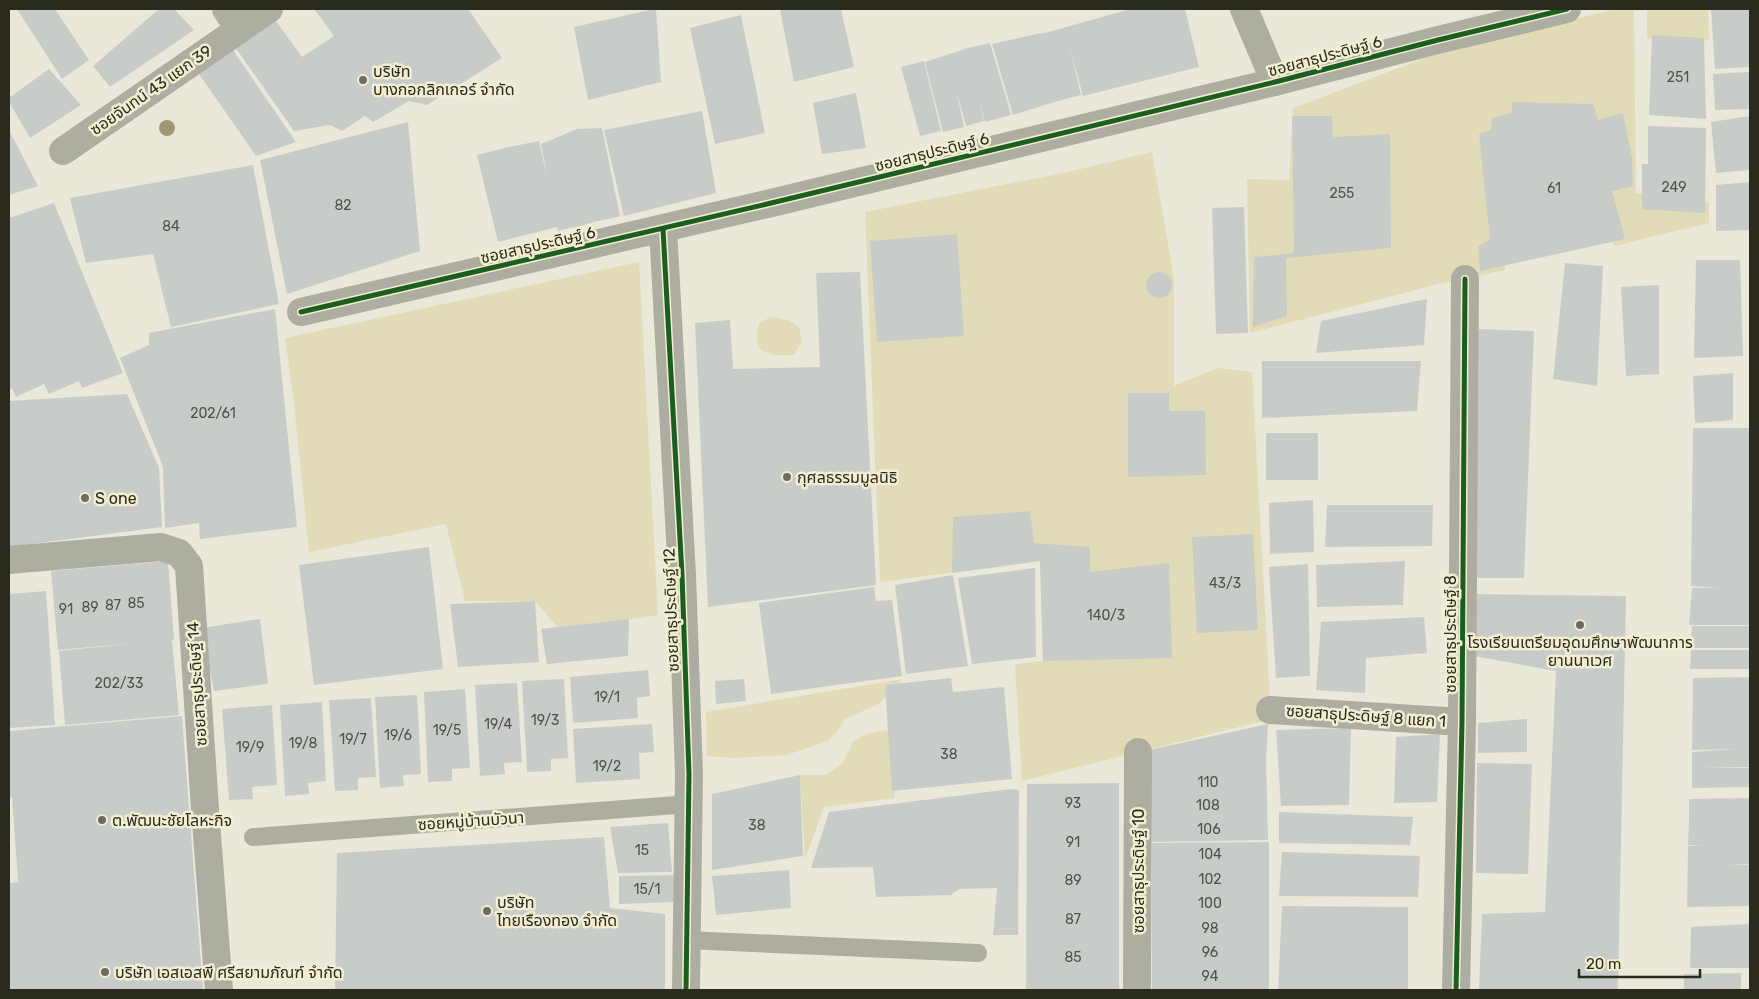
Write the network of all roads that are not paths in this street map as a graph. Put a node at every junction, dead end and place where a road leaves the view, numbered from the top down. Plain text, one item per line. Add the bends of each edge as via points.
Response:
1 (269, 9) edge
2 (1244, 9) edge
3 (1567, 9) edge
4 (232, 19) edge
5 (1275, 82) junction
6 (63, 151) dead end
7 (663, 229) junction
8 (1466, 279) dead end
9 (301, 312) dead end
10 (9, 560) edge
11 (1270, 710) dead end
12 (1462, 722) junction
13 (1138, 752) dead end
14 (690, 804) junction
15 (253, 837) dead end
16 (686, 940) junction
17 (978, 953) dead end
18 (219, 990) edge
19 (686, 990) edge
20 (1137, 990) edge
21 (1456, 990) edge

1 - 4 street, ซอยจันทน์ 43 แยก 39
2 - 5 street
3 - 5 street, ซอยสาธุประดิษฐ์ 6
4 - 6 street, ซอยจันทน์ 43 แยก 39
5 - 7 street, ซอยสาธุประดิษฐ์ 6
7 - 9 street, ซอยสาธุประดิษฐ์ 6
7 - 14 street, ซอยสาธุประดิษฐ์ 12 via 682,575
8 - 12 street, ซอยสาธุประดิษฐ์ 8
10 - 18 street, ซอยสาธุประดิษฐ์ 14 via 161,547 179,553 189,566
11 - 12 street, ซอยสาธุประดิษฐ์ 8 แยก 1
12 - 21 street, ซอยสาธุประดิษฐ์ 8
13 - 20 street, ซอยสาธุประดิษฐ์ 10
14 - 15 lane, ซอยหมู่บ้านบัวนา
14 - 16 street, ซอยสาธุประดิษฐ์ 12
16 - 17 lane
16 - 19 street, ซอยสาธุประดิษฐ์ 12

